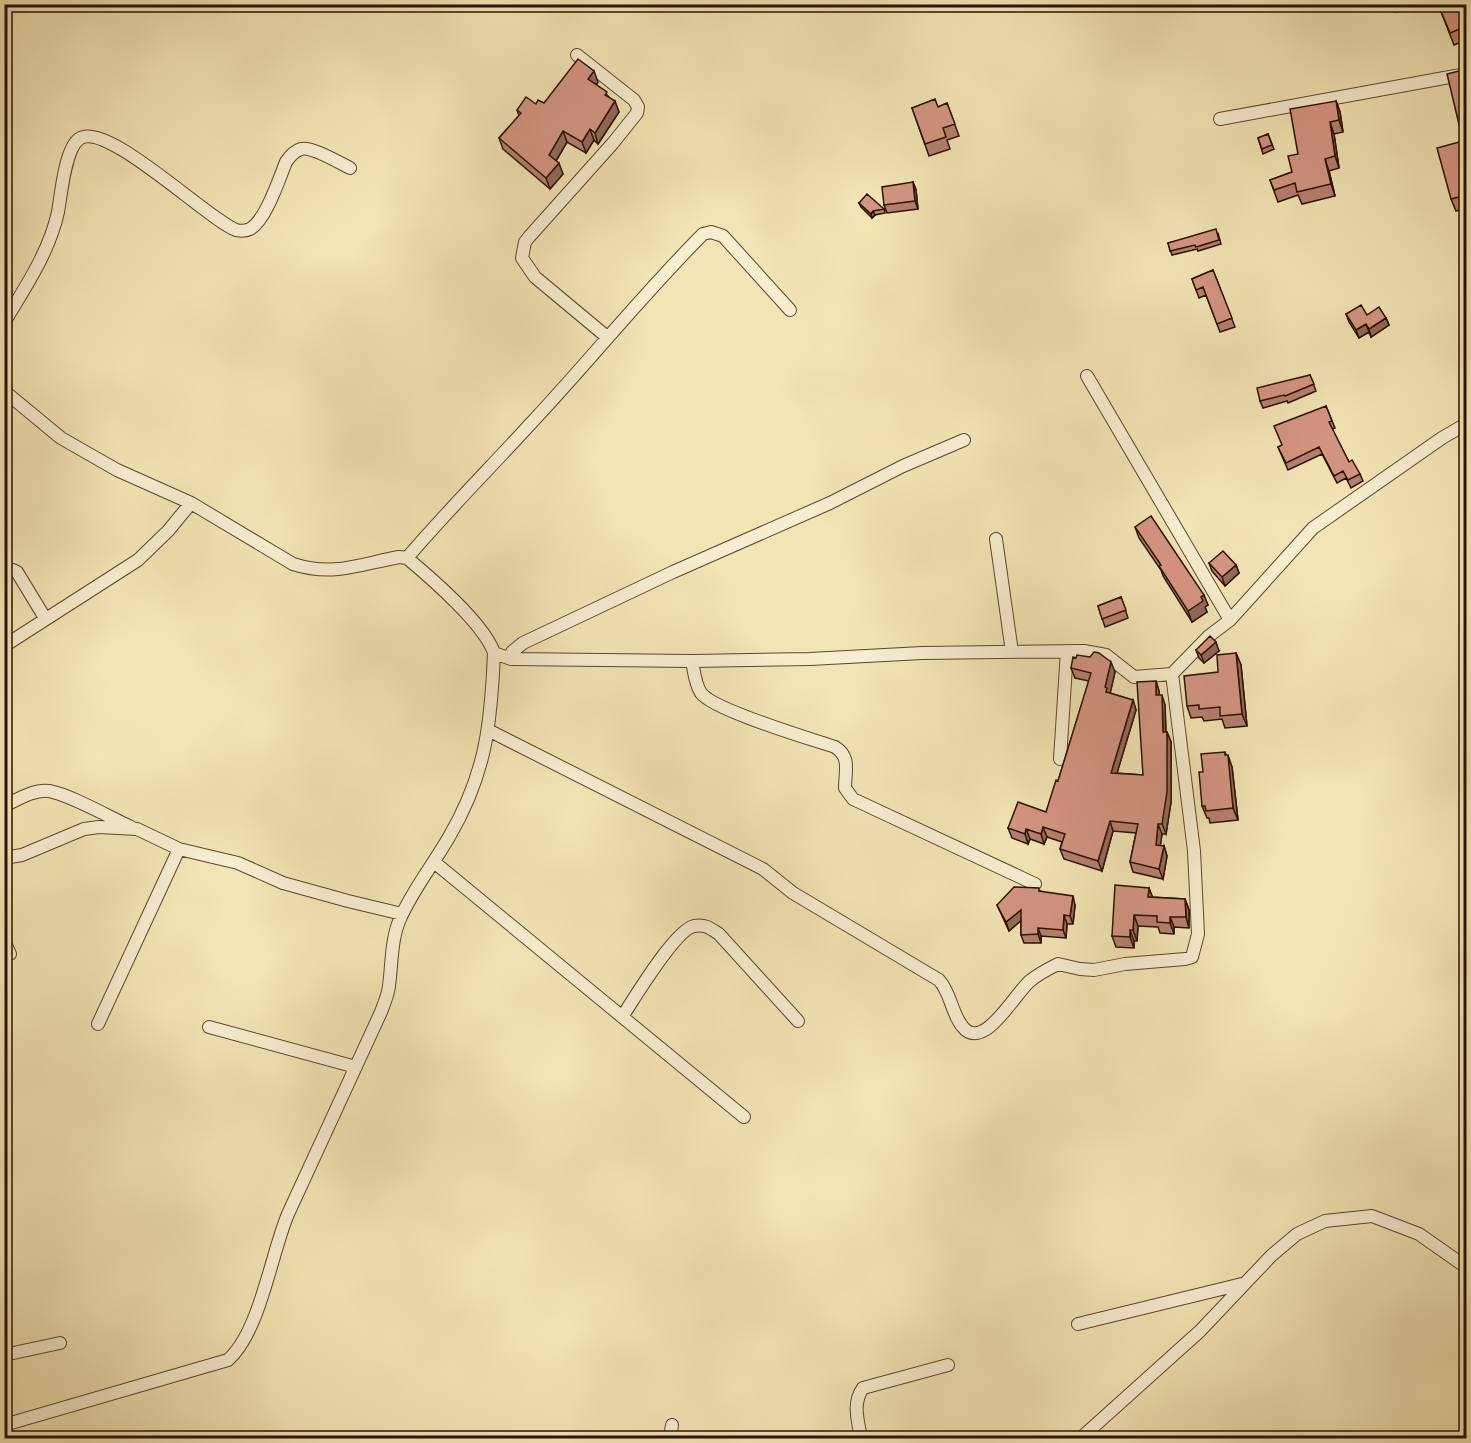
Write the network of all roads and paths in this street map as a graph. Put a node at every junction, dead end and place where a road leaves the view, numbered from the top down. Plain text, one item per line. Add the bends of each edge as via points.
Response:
1 (577, 55) dead end
2 (1467, 74) edge
3 (1220, 119) dead end
4 (350, 168) dead end
5 (790, 310) dead end
6 (4, 323) edge
7 (607, 337) junction
8 (1087, 376) dead end
9 (4, 391) edge
10 (1467, 424) edge
11 (964, 440) dead end
12 (191, 503) junction
13 (996, 538) dead end
14 (407, 558) junction
15 (4, 572) edge
16 (45, 618) junction
17 (1230, 620) junction
18 (4, 646) edge
19 (1067, 651) junction
20 (1012, 652) junction
21 (494, 653) junction
22 (511, 659) junction
23 (692, 661) junction
24 (1172, 674) junction
25 (488, 730) junction
26 (1060, 759) dead end
27 (4, 806) edge
28 (137, 830) junction
29 (179, 849) junction
30 (4, 858) edge
31 (434, 862) junction
32 (1035, 884) dead end
33 (402, 914) junction
34 (4, 941) edge
35 (10, 954) dead end
36 (622, 1017) junction
37 (798, 1021) dead end
38 (98, 1024) dead end
39 (209, 1027) dead end
40 (356, 1067) junction
41 (744, 1117) dead end
42 (1467, 1267) edge
43 (1244, 1284) junction
44 (1078, 1324) dead end
45 (60, 1343) dead end
46 (4, 1355) edge
47 (948, 1365) dead end
48 (4, 1425) edge
49 (672, 1425) dead end
50 (670, 1438) edge
51 (861, 1438) edge
52 (1081, 1438) edge

1 - 7 street via 634,100 637,113 525,242 522,258 535,277
2 - 3 street
4 - 6 street via 313,151 299,149 286,162 260,220 243,231 228,225 103,139 80,137 71,149 49,245
5 - 7 street via 723,236 711,232 698,240
7 - 14 street
8 - 17 street
9 - 12 street via 61,438 117,470
10 - 17 street via 1313,528
11 - 22 street via 523,643 512,652
12 - 14 street via 293,564 312,570
12 - 16 street via 138,560
13 - 20 street
14 - 21 street via 473,621
15 - 16 street via 17,572
16 - 18 street
17 - 24 street
19 - 20 street
19 - 24 street via 1106,655 1134,677
19 - 26 street
20 - 23 street
21 - 22 street
21 - 25 street
22 - 23 street
23 - 32 street via 699,690 707,699 747,718 843,752 847,764 845,788 853,800
24 - 25 street via 1194,851 1198,934 1192,957 1094,970 1058,964 1028,982 993,1025 975,1034 961,1025 939,980 793,893 763,869
25 - 31 street via 470,797
27 - 28 street via 32,793 48,791
28 - 29 street
28 - 30 street via 84,829 22,855
29 - 33 street via 238,863 284,883 348,902
29 - 38 street
31 - 33 street
31 - 36 street
33 - 40 street via 389,987
34 - 35 street
36 - 37 street via 674,940 691,926 705,925 719,934
36 - 41 street
39 - 40 street
40 - 48 street via 279,1235 258,1308 238,1352 228,1360
42 - 43 street via 1419,1234 1372,1216 1353,1216 1326,1221 1297,1234
43 - 44 street
43 - 52 street via 1200,1331
45 - 46 street
47 - 51 street via 863,1388 856,1410
49 - 50 street

